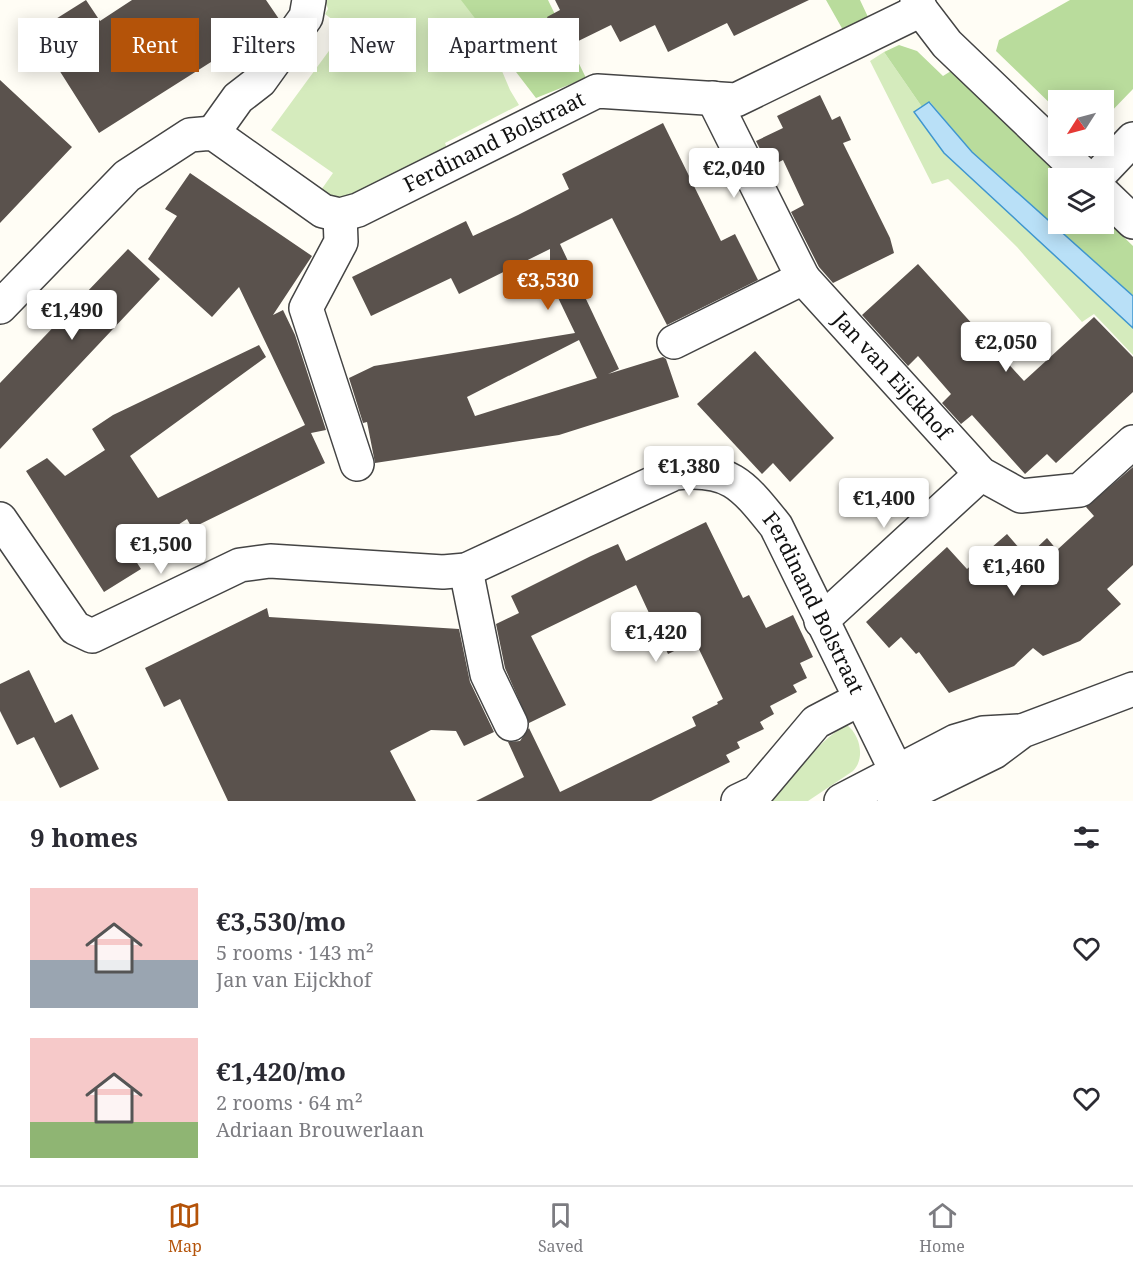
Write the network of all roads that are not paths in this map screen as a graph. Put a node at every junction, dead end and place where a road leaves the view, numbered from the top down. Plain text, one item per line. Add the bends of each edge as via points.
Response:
1 (309, 0) edge
2 (919, 5) edge
3 (713, 98) junction
4 (213, 133) junction
5 (1133, 139) edge
6 (1077, 168) edge
7 (1105, 168) edge
8 (1114, 204) edge
9 (340, 215) junction
10 (1133, 222) edge
11 (803, 278) junction
12 (0, 307) edge
13 (674, 342) dead end
14 (1133, 442) edge
15 (357, 464) dead end
16 (981, 474) junction
17 (0, 519) edge
18 (466, 570) junction
19 (821, 621) junction
20 (1133, 689) edge
21 (860, 699) junction
22 (511, 724) dead end
23 (902, 792) edge
24 (738, 801) edge
25 (841, 801) edge

1 - 4 street via 306,17 267,72 238,98
2 - 3 street, Ferdinand Bolstraat via 736,100
2 - 6 street via 946,44
3 - 9 street, Ferdinand Bolstraat via 597,91 358,210
3 - 11 street, Jan van Eijckhof
4 - 9 street via 323,211
4 - 12 street via 190,135 127,176
5 - 7 street
8 - 10 street
9 - 15 street via 341,242 306,308
11 - 13 street
11 - 16 street, Jan van Eijckhof
14 - 16 street, Jan van Eijckhof via 1080,490 1021,496
16 - 19 street
17 - 18 street, Ferdinand Bolstraat via 75,628 92,636 240,565 270,561 443,572
18 - 19 street, Ferdinand Bolstraat via 675,473 702,470 728,478 750,494 776,526
18 - 22 street via 487,674
19 - 21 street, Ferdinand Bolstraat
20 - 23 street via 1022,731 956,741
21 - 23 street, Ferdinand Bolstraat
21 - 24 street via 816,722 757,792
23 - 25 street

